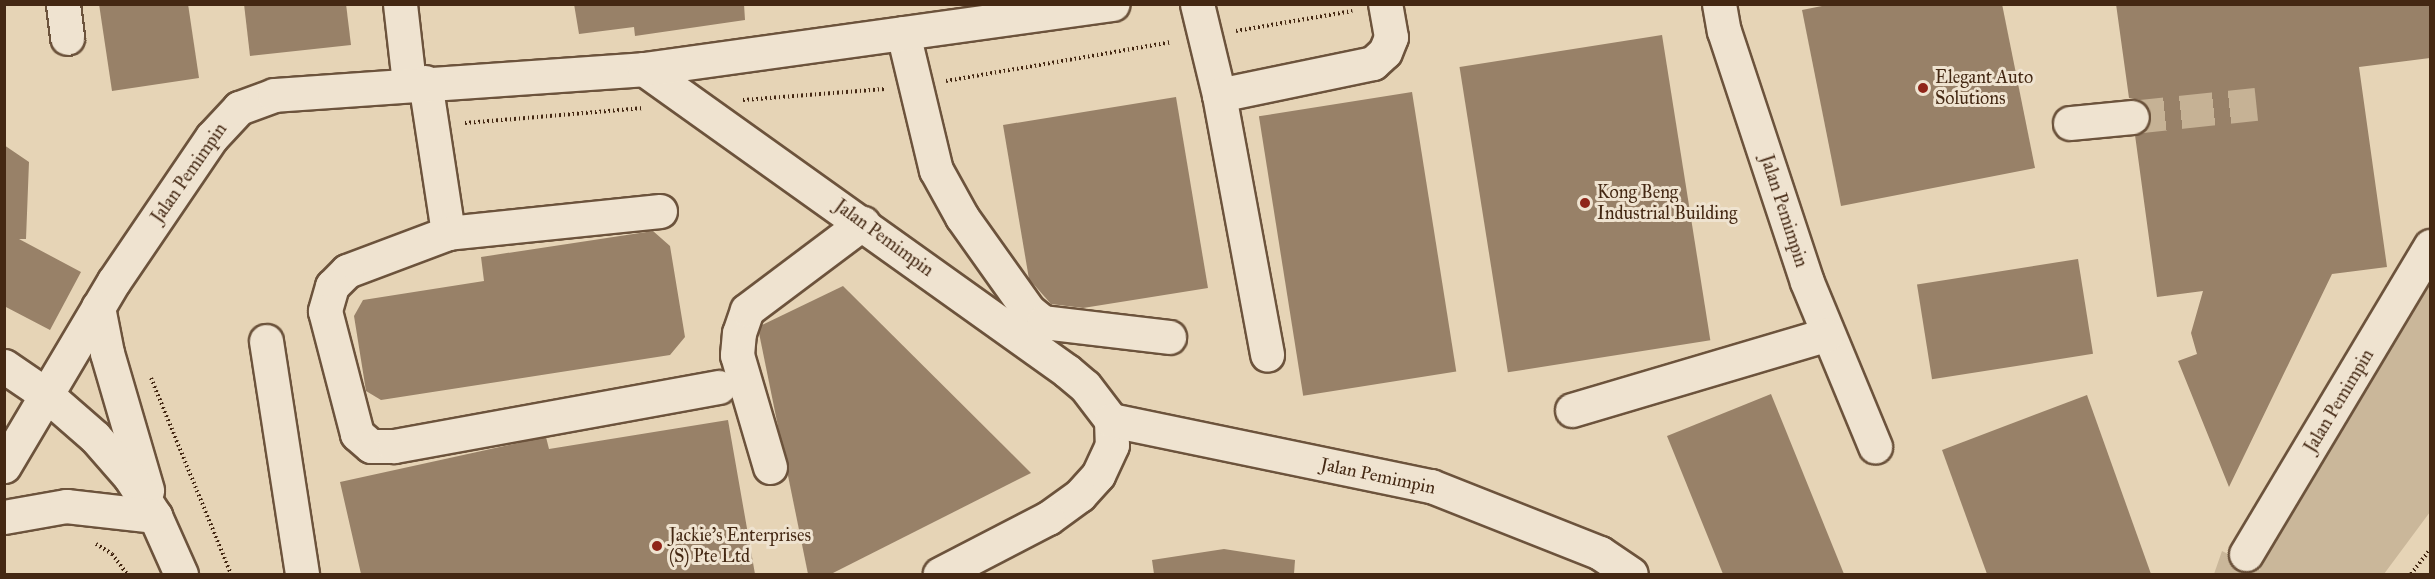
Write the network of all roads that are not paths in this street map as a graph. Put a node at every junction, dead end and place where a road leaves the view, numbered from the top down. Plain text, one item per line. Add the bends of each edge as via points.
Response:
1 (63, 4) edge
2 (400, 4) edge
3 (1197, 4) edge
4 (1384, 4) edge
5 (1719, 4) edge
6 (1099, 6) edge
7 (903, 33) junction
8 (68, 38) dead end
9 (645, 69) junction
10 (417, 83) junction
11 (1219, 95) junction
12 (2132, 117) tunnel mouth
13 (2070, 123) dead end
14 (660, 211) dead end
15 (863, 223) junction
16 (448, 233) junction
17 (2430, 246) edge
18 (98, 307) junction
19 (1827, 335) junction
20 (1169, 337) dead end
21 (266, 341) dead end
22 (1267, 355) dead end
23 (4, 366) edge
24 (719, 387) dead end
25 (48, 396) junction
26 (1572, 410) dead end
27 (1111, 420) junction
28 (1875, 446) dead end
29 (4, 466) edge
30 (770, 467) dead end
31 (155, 516) junction
32 (4, 517) edge
33 (2246, 554) dead end
34 (181, 574) edge
35 (302, 574) edge
36 (940, 574) edge
37 (1631, 574) edge

1 - 8 street
2 - 10 street
3 - 11 street
4 - 11 street via 1390,37 1385,52 1373,63
5 - 19 street, Jalan Pemimpin via 1724,31
6 - 7 street, Jalan Pemimpin
7 - 9 street, Jalan Pemimpin
7 - 20 street via 936,170 962,217 1028,310 1043,322
9 - 10 street, Jalan Pemimpin
9 - 15 street, Jalan Pemimpin
10 - 16 street
10 - 18 street, Jalan Pemimpin via 274,95 239,108 212,137
11 - 22 street
12 - 13 street
14 - 16 street
15 - 27 street, Jalan Pemimpin via 1067,370
15 - 30 street via 747,310 737,355
16 - 24 street via 347,271 332,286 325,311 357,435 371,446 420,442 501,424
17 - 33 street, Jalan Pemimpin
18 - 25 street, Jalan Pemimpin
18 - 31 street via 107,353
19 - 26 street
19 - 28 street, Jalan Pemimpin
21 - 35 street
23 - 25 street
25 - 29 street, Jalan Pemimpin
25 - 31 street via 95,437 130,477
27 - 36 street via 1112,445 1087,489 1048,518
27 - 37 street, Jalan Pemimpin via 1431,486 1600,553
31 - 32 street via 66,506
31 - 34 street

